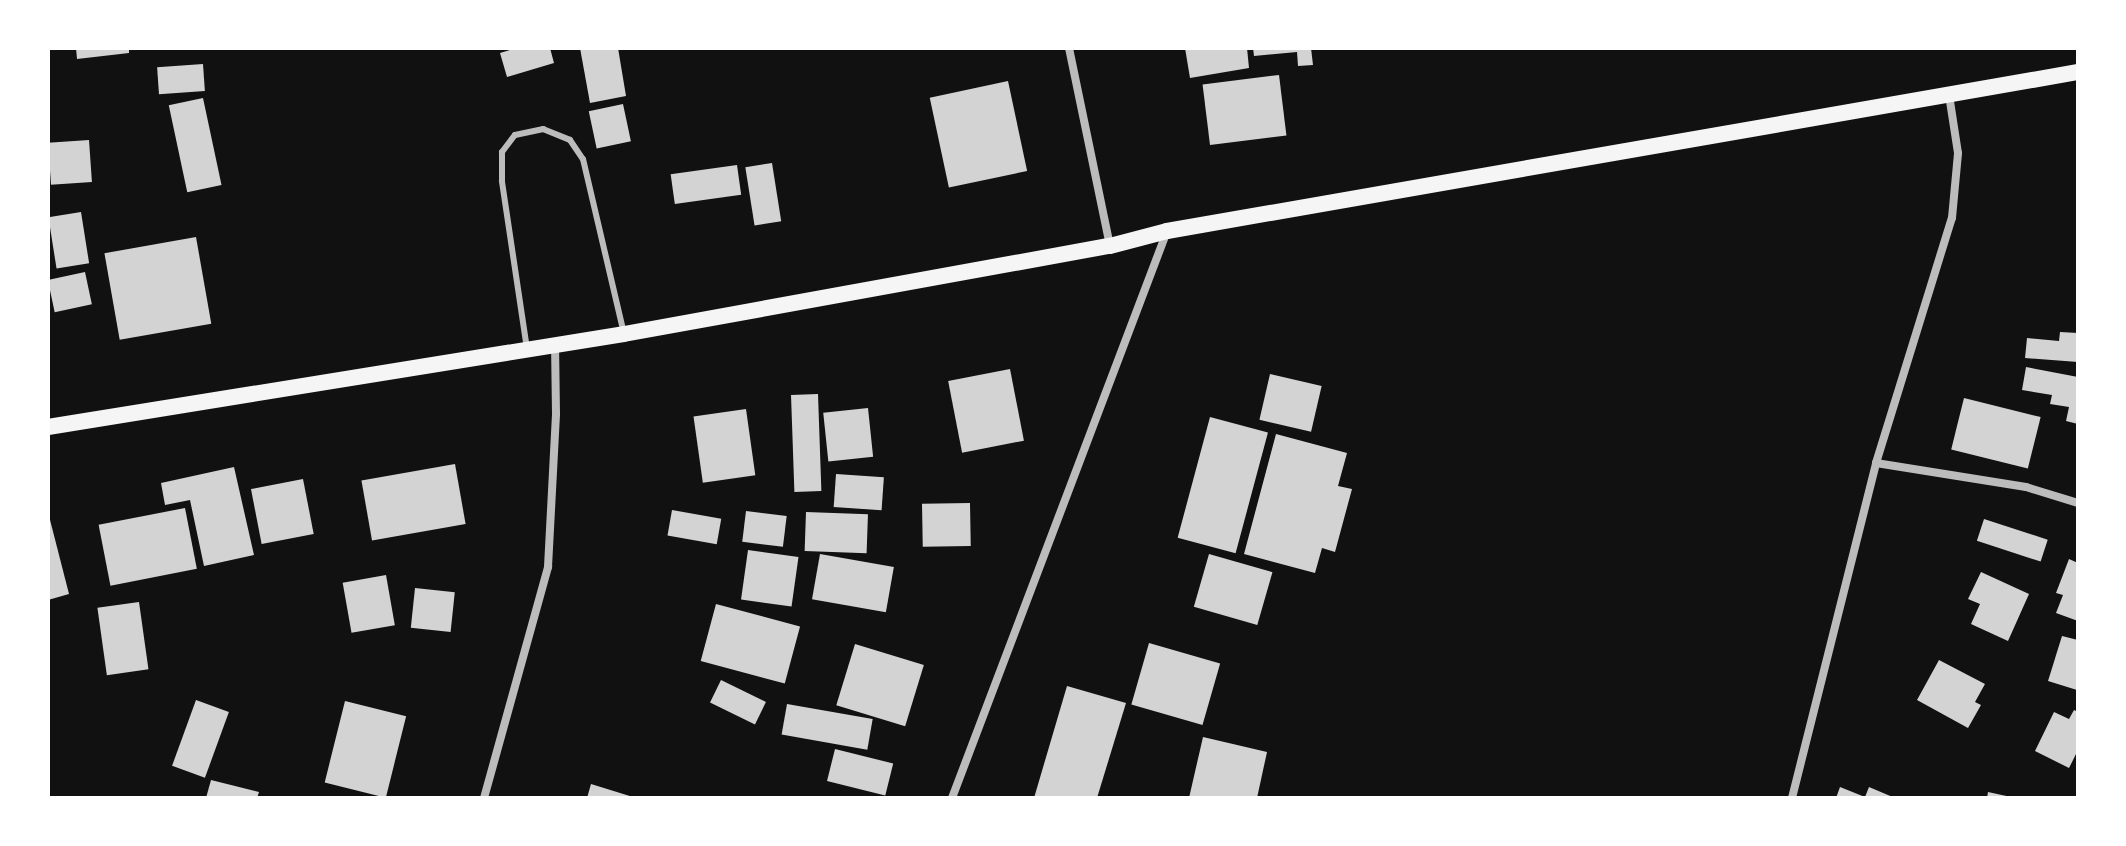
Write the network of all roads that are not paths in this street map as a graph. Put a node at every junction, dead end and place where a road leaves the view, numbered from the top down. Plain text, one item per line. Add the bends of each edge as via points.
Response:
1 (1069, 48) edge
2 (2078, 72) edge
3 (1949, 95) junction
4 (1167, 231) junction
5 (1110, 246) junction
6 (624, 334) junction
7 (555, 345) junction
8 (528, 350) junction
9 (48, 427) edge
10 (1876, 463) junction
11 (2078, 503) edge
12 (484, 798) edge
13 (952, 798) edge
14 (1792, 798) edge

1 - 5 street
2 - 3 main road
3 - 4 main road
3 - 10 street via 1958,153 1952,218
4 - 5 main road
4 - 13 street
5 - 6 main road
6 - 7 main road
6 - 8 lane via 583,159 570,140 543,129 515,135 502,152
7 - 8 main road
7 - 12 street via 548,567
8 - 9 main road
10 - 11 street via 2026,487
10 - 14 street

